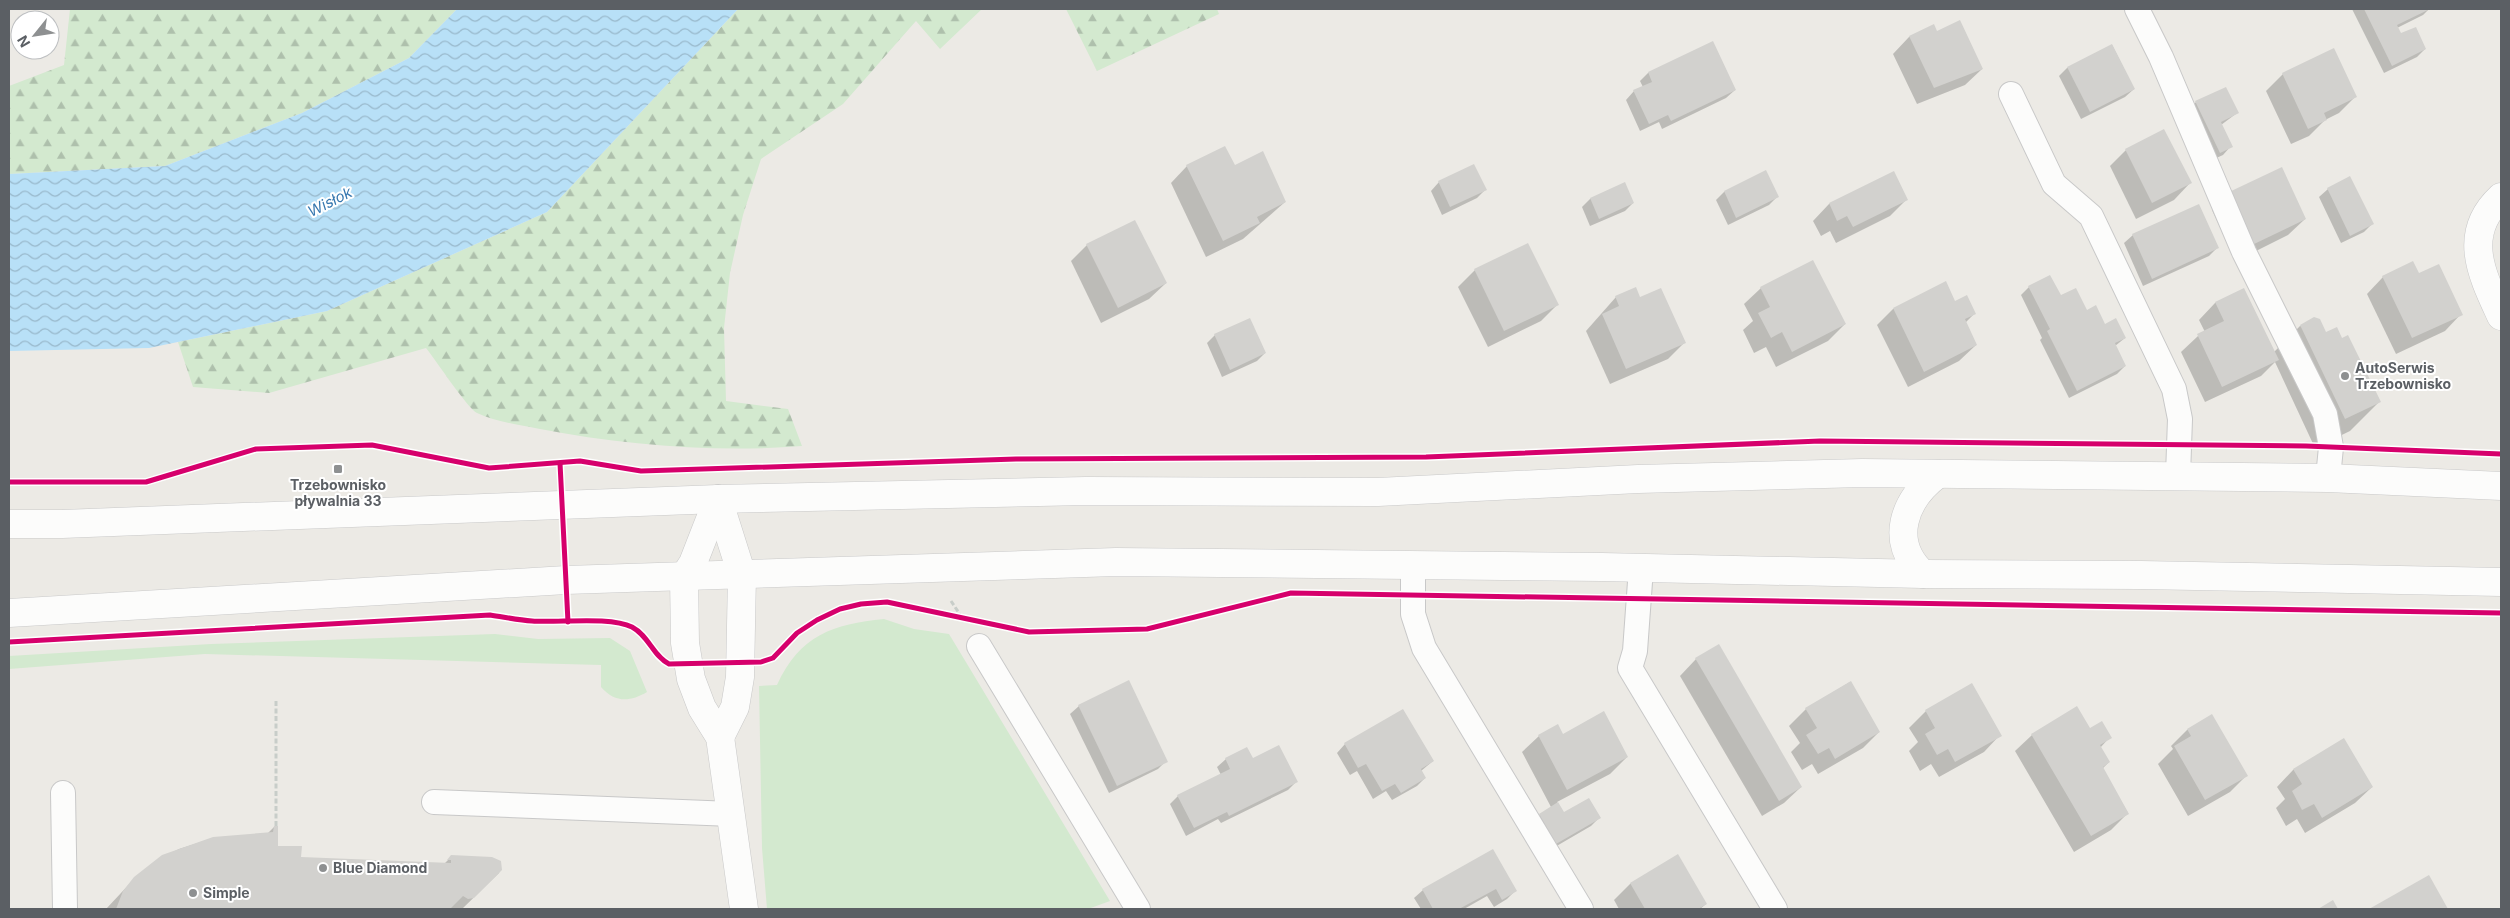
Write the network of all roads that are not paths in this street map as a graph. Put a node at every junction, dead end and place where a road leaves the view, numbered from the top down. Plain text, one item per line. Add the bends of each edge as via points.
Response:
1 (2137, 9) edge
2 (2011, 94) dead end
3 (2501, 197) edge
4 (2501, 316) edge
5 (1938, 474) junction
6 (2178, 476) junction
7 (2328, 478) junction
8 (2501, 486) edge
9 (718, 499) junction
10 (9, 524) edge
11 (1413, 565) junction
12 (1641, 568) junction
13 (1923, 574) junction
14 (742, 575) junction
15 (684, 577) junction
16 (2501, 582) edge
17 (9, 613) edge
18 (979, 646) dead end
19 (720, 737) junction
20 (63, 793) dead end
21 (434, 802) dead end
22 (732, 814) junction
23 (66, 909) edge
24 (744, 909) edge
25 (1138, 909) edge
26 (1581, 909) edge
27 (1775, 909) edge

1 - 7 lane via 2244,252 2325,414 2331,447
2 - 6 lane via 2054,184 2091,216 2174,388 2180,419
3 - 4 main road via 2491,207 2481,226 2478,251 2482,275
5 - 6 main road
5 - 9 main road via 1638,479 1378,492 1086,491
5 - 13 main road via 1917,492 1908,509 1904,528 1906,555
6 - 7 main road
7 - 8 main road
9 - 10 main road
9 - 14 main road
9 - 15 main road via 693,563
11 - 12 main road
11 - 14 main road via 1116,562
11 - 26 lane via 1413,614 1424,648
12 - 13 main road
12 - 27 lane via 1635,651 1630,668
13 - 16 main road
14 - 15 main road
14 - 19 main road via 740,677 735,707
15 - 17 main road via 535,582
15 - 19 main road via 685,643 691,679 702,708
18 - 25 lane
19 - 22 main road
20 - 23 lane
21 - 22 lane
22 - 24 main road

